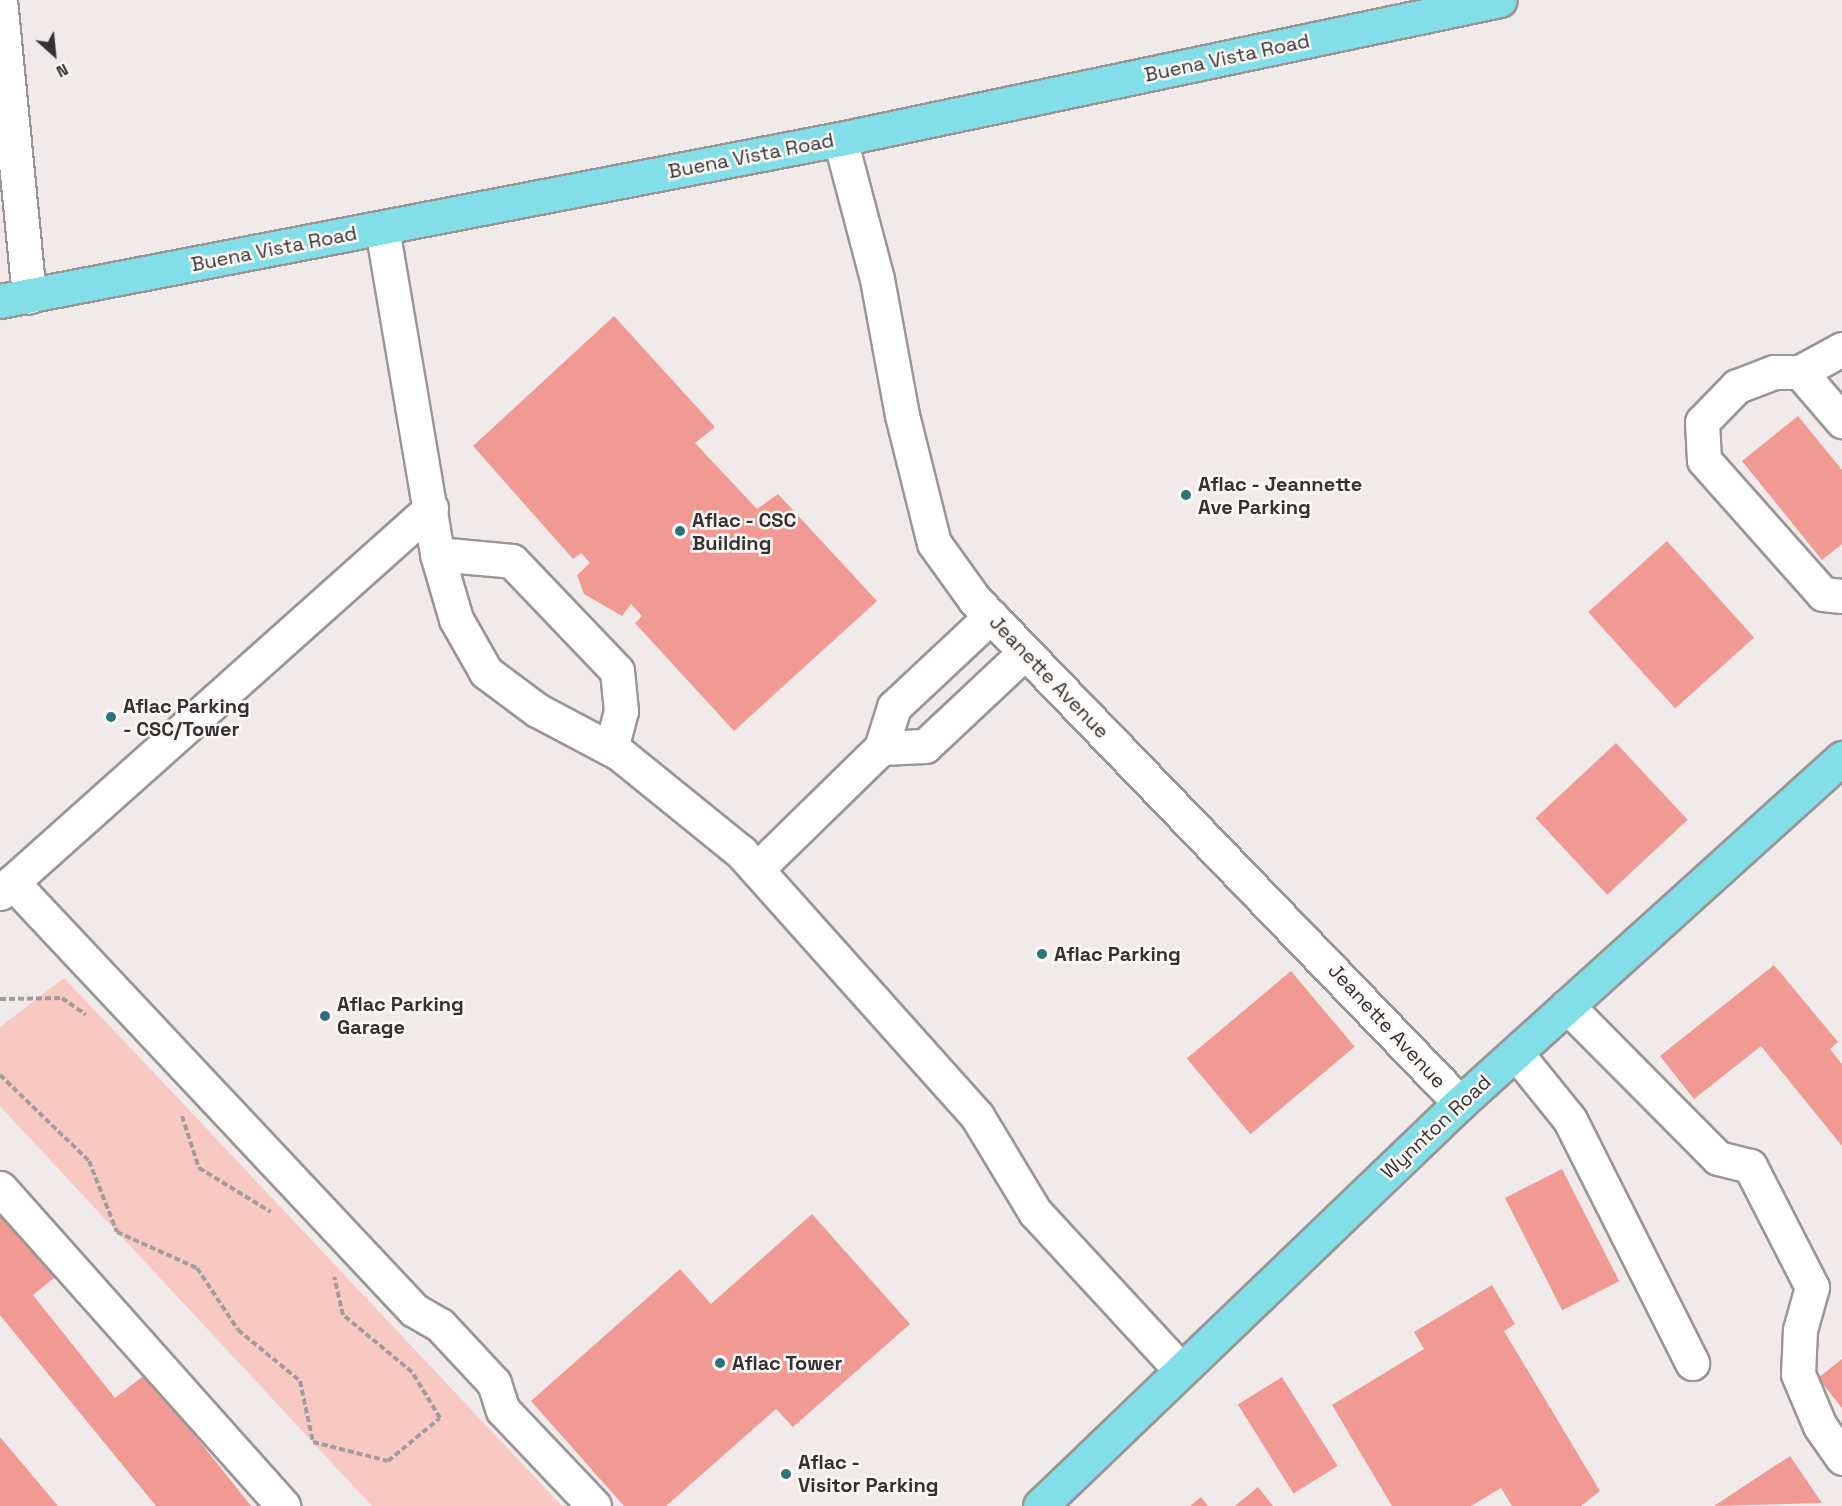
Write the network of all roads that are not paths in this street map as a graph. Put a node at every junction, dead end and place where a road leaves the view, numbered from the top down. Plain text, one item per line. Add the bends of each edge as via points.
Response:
1 (0, 0) edge
2 (1500, 0) edge
3 (840, 139) junction
4 (382, 228) junction
5 (14, 299) edge
6 (1842, 349) edge
7 (1800, 372) junction
8 (1842, 421) edge
9 (431, 508) junction
10 (437, 554) junction
11 (1842, 597) edge
12 (991, 616) junction
13 (1025, 652) junction
14 (611, 748) junction
15 (881, 748) junction
16 (1842, 758) edge
17 (757, 869) junction
18 (6, 888) edge
19 (1567, 1006) junction
20 (1516, 1053) junction
21 (1460, 1102) junction
22 (0, 1188) edge
23 (1692, 1362) dead end
24 (1181, 1370) junction
25 (1842, 1458) edge
26 (283, 1506) edge
27 (594, 1506) edge
28 (1040, 1506) edge

1 - 5 street
2 - 3 main road, Buena Vista Road
3 - 4 main road, Buena Vista Road
3 - 12 street, Jeanette Avenue via 878,279 902,415 934,543
4 - 5 main road, Buena Vista Road
4 - 9 street
6 - 7 street
7 - 8 street
7 - 11 street via 1774,372 1737,386 1702,422 1704,460 1823,594
9 - 10 street
9 - 18 street
10 - 14 street via 456,619 486,672 537,710
10 - 14 street via 512,561 616,671 622,695
12 - 13 street, Jeanette Avenue
12 - 15 street via 894,707
13 - 15 street via 925,746
13 - 21 street, Jeanette Avenue
14 - 17 street via 704,818
15 - 17 street
16 - 19 main road, Wynnton Road
17 - 24 street via 977,1116 1035,1212
18 - 27 street via 414,1310 440,1326 494,1383 502,1410
19 - 20 main road, Wynnton Road
19 - 25 street via 1718,1158 1750,1166 1812,1287 1800,1330 1798,1374 1820,1426
20 - 21 main road, Wynnton Road
20 - 23 street via 1570,1120
21 - 24 main road, Wynnton Road
22 - 26 street
24 - 28 main road, Wynnton Road

